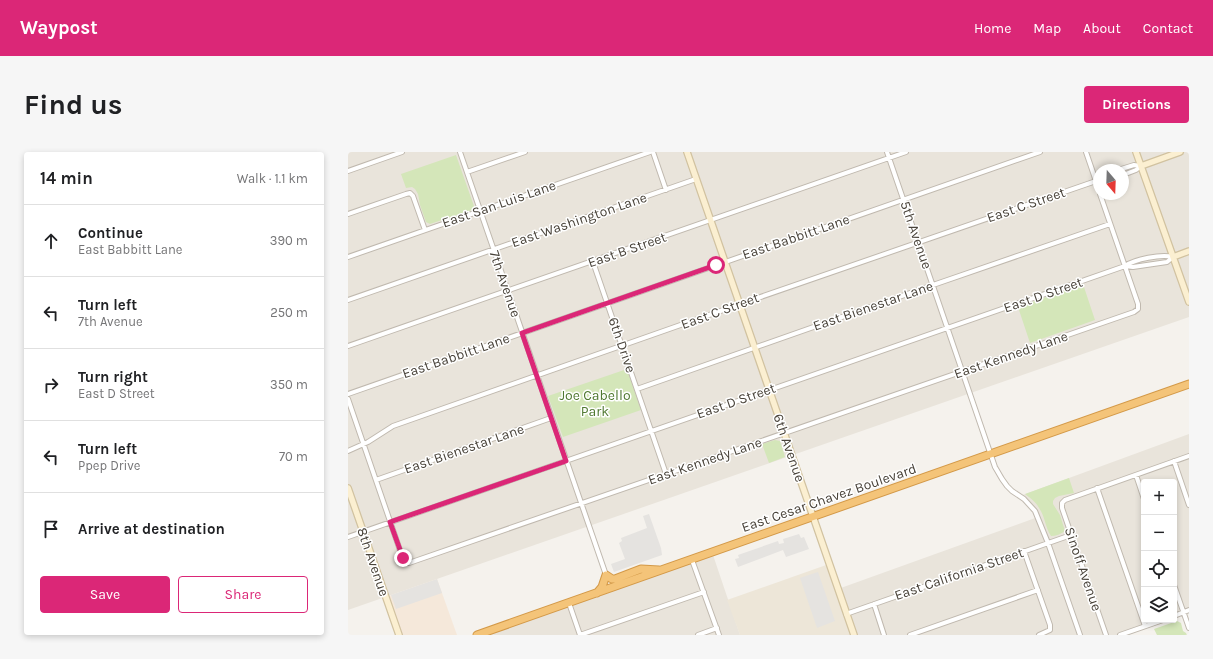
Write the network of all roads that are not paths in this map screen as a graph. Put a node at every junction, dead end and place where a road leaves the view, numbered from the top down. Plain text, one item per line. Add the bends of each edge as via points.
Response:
1 (402, 152) edge
2 (460, 152) edge
3 (525, 152) edge
4 (651, 152) edge
5 (687, 152) edge
6 (887, 152) edge
7 (906, 152) edge
8 (1040, 152) edge
9 (1086, 152) edge
10 (1136, 152) edge
11 (1180, 152) edge
12 (889, 158) junction
13 (1141, 166) junction
14 (1129, 167) edge
15 (1093, 168) edge
16 (348, 171) edge
17 (467, 172) junction
18 (1129, 173) edge
19 (696, 179) junction
20 (1093, 182) edge
21 (666, 190) junction
22 (903, 200) junction
23 (1102, 200) edge
24 (480, 211) junction
25 (348, 214) edge
26 (710, 220) junction
27 (1110, 224) junction
28 (424, 230) junction
29 (918, 243) junction
30 (493, 250) junction
31 (1189, 251) edge
32 (348, 257) edge
33 (1173, 257) junction
34 (593, 262) junction
35 (724, 262) junction
36 (1125, 266) junction
37 (933, 285) junction
38 (507, 291) junction
39 (348, 300) edge
40 (1189, 302) edge
41 (607, 303) junction
42 (739, 304) junction
43 (947, 328) junction
44 (522, 333) junction
45 (348, 346) edge
46 (622, 346) junction
47 (754, 348) junction
48 (962, 372) junction
49 (537, 376) junction
50 (1189, 384) edge
51 (637, 389) junction
52 (769, 390) junction
53 (348, 394) edge
54 (348, 399) edge
55 (552, 418) junction
56 (652, 431) junction
57 (783, 433) junction
58 (364, 444) junction
59 (348, 451) edge
60 (991, 455) junction
61 (1189, 456) edge
62 (566, 461) junction
63 (1174, 461) junction
64 (666, 474) junction
65 (1136, 475) junction
66 (376, 480) junction
67 (348, 488) edge
68 (1098, 488) junction
69 (1141, 490) edge
70 (581, 504) junction
71 (1189, 505) edge
72 (813, 517) junction
73 (390, 522) junction
74 (363, 532) junction
75 (1071, 535) junction
76 (348, 537) edge
77 (1048, 543) junction
78 (1024, 551) junction
79 (692, 560) junction
80 (663, 570) junction
81 (606, 575) junction
82 (1175, 587) edge
83 (1038, 590) junction
84 (704, 592) junction
85 (595, 594) junction
86 (569, 603) junction
87 (874, 604) junction
88 (1189, 610) edge
89 (1184, 613) junction
90 (846, 614) junction
91 (1177, 615) edge
92 (1154, 623) edge
93 (1146, 626) junction
94 (717, 628) junction
95 (1189, 628) edge
96 (399, 635) edge
97 (477, 635) edge
98 (580, 635) edge
99 (698, 635) edge
100 (719, 635) edge
101 (854, 635) edge
102 (884, 635) edge
103 (910, 635) edge
104 (1039, 635) edge
105 (1080, 635) edge
106 (1106, 635) edge
107 (1120, 635) edge

1 - 16 street
2 - 17 street, 7th Avenue
3 - 17 street
4 - 21 street
4 - 24 street, East San Luis Lane
5 - 19 street, 6th Avenue
6 - 12 street, 5th Avenue
7 - 12 street, East B Street
8 - 22 street, East Babbitt Lane
9 - 15 street
10 - 13 street
11 - 13 street
12 - 22 street, 5th Avenue
12 - 26 street, East B Street
13 - 14 street
13 - 18 street
13 - 33 street
17 - 24 street, 7th Avenue
19 - 21 street, East Washington Lane
19 - 26 street, 6th Avenue
20 - 29 street, East C Street
21 - 30 street, East Washington Lane
22 - 29 street, 5th Avenue
22 - 35 street, East Babbitt Lane
23 - 27 street
24 - 28 street, East San Luis Lane
24 - 30 street, 7th Avenue
25 - 28 street via 410,193
26 - 34 street, East B Street
26 - 35 street, 6th Avenue
27 - 36 street
27 - 37 street, East Bienestar Lane
28 - 32 street, East San Luis Lane
29 - 37 street, 5th Avenue
29 - 42 street, East C Street
30 - 38 street, 7th Avenue
30 - 39 street, East Washington Lane
31 - 33 street, East D Street
33 - 36 street, East D Street via 1167,262 1133,268
33 - 40 street
34 - 38 street, East B Street
34 - 41 street, 6th Drive
35 - 41 street, East Babbitt Lane
35 - 42 street, 6th Avenue
36 - 43 street, East D Street
36 - 48 street, East Kennedy Lane via 1138,304 1138,309 1134,312
37 - 43 street, 5th Avenue
37 - 47 street, East Bienestar Lane
38 - 44 street, 7th Avenue
38 - 45 street, East B Street
41 - 44 street, East Babbitt Lane
41 - 46 street, 6th Drive
42 - 46 street, East C Street
42 - 47 street, 6th Avenue
43 - 48 street, 5th Avenue
43 - 52 street, East D Street
44 - 49 street, 7th Avenue
44 - 53 street, East Babbitt Lane
46 - 49 street, East C Street
46 - 51 street, 6th Drive
47 - 51 street, East Bienestar Lane
47 - 52 street, 6th Avenue
48 - 57 street, East Kennedy Lane
48 - 60 street, 5th Avenue
49 - 55 street, 7th Avenue
49 - 58 street, East C Street via 393,426
50 - 60 highway, East Cesar Chavez Boulevard
51 - 56 street, 6th Drive
52 - 56 street, East D Street
52 - 57 street, 6th Avenue
54 - 58 street
55 - 62 street, 7th Avenue
55 - 66 street, East Bienestar Lane
56 - 62 street, East D Street
56 - 64 street, 6th Drive
57 - 64 street, East Kennedy Lane
57 - 72 street, 6th Avenue
58 - 59 street, East C Street
58 - 66 street
60 - 72 highway, East Cesar Chavez Boulevard
60 - 77 street, 5th Avenue via 998,474 1007,486 1035,511
61 - 63 street
62 - 70 street, 7th Avenue
62 - 73 street, East D Street
63 - 65 street
63 - 71 street
64 - 70 street, East Kennedy Lane
65 - 68 street
65 - 69 street
66 - 73 street
67 - 74 street, 8th Avenue
68 - 75 street, Sinoff Avenue via 1062,503
68 - 93 street
70 - 73 street, East Kennedy Lane via 406,563
70 - 81 street, 7th Avenue
72 - 79 highway, East Cesar Chavez Boulevard
72 - 90 street, 6th Avenue
73 - 74 street, East D Street
74 - 76 street, East D Street
74 - 96 street, 8th Avenue
75 - 77 street, East California Street
75 - 106 street, Sinoff Avenue
77 - 78 street, East California Street
77 - 105 street, 5th Avenue
78 - 83 street
78 - 87 street, East California Street
79 - 80 highway, East Cesar Chavez Boulevard
79 - 84 street
80 - 81 highway via 641,570 615,579
80 - 85 highway, East Cesar Chavez Boulevard
81 - 85 highway via 602,587
82 - 89 street
83 - 103 street
83 - 104 street via 1050,625 1050,630
84 - 94 street
84 - 98 street
85 - 86 highway, East Cesar Chavez Boulevard
86 - 97 highway, East Cesar Chavez Boulevard
86 - 98 street
87 - 90 street, East California Street
87 - 102 street
88 - 89 street
89 - 91 street
89 - 95 street
90 - 101 street, 6th Avenue
92 - 93 street
93 - 107 street
94 - 99 street
94 - 100 street

